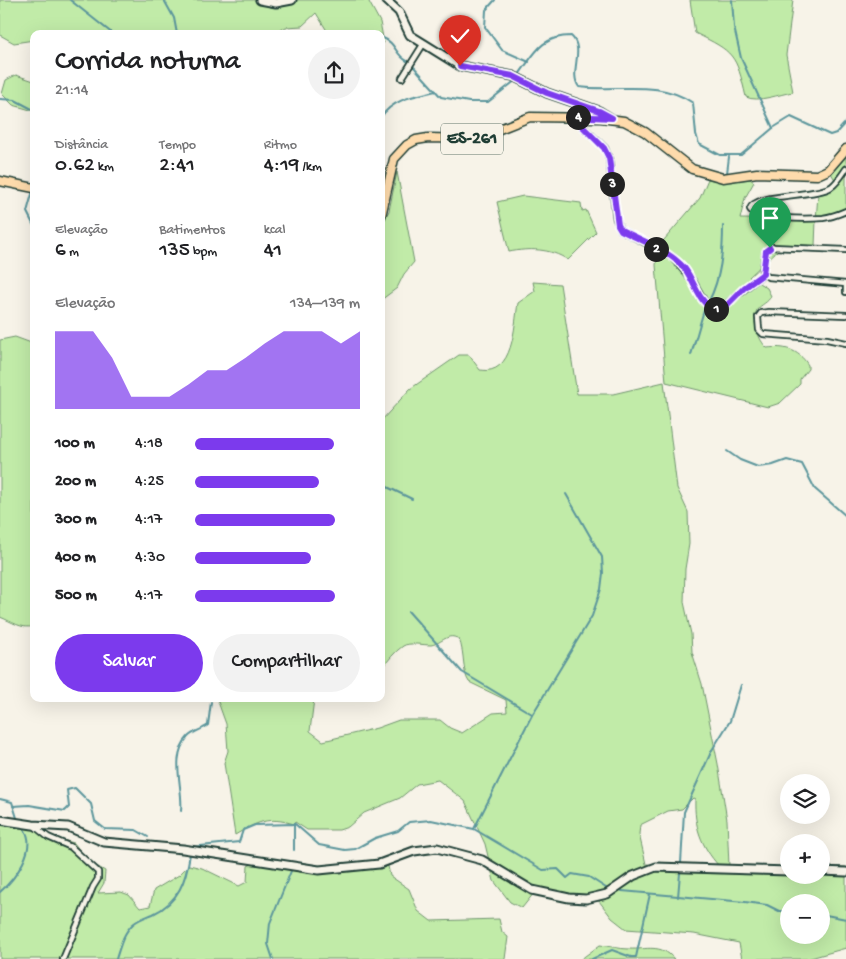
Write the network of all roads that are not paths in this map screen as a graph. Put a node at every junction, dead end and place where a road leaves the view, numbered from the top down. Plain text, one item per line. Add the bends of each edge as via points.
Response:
1 (260, 0) edge
2 (292, 0) edge
3 (386, 0) edge
4 (424, 43) junction
5 (402, 78) dead end
6 (572, 116) junction
7 (612, 118) junction
8 (846, 149) edge
9 (846, 169) edge
10 (0, 180) edge
11 (30, 187) edge
12 (385, 198) edge
13 (846, 211) edge
14 (846, 250) edge
15 (763, 274) junction
16 (846, 284) edge
17 (846, 292) edge
18 (846, 316) edge
19 (846, 343) edge
20 (0, 820) edge
21 (33, 826) junction
22 (780, 871) edge
23 (830, 872) edge
24 (846, 872) edge
25 (63, 959) edge

1 - 2 street via 276,3
3 - 4 street via 399,12 410,35
4 - 5 street
4 - 7 street via 460,66 513,76
6 - 7 main road, ES-261
6 - 12 main road, ES-261 via 530,117 474,139 416,140 394,159
6 - 15 street via 604,148 609,158 616,219 621,230 672,257 693,281 707,306 723,308
7 - 8 main road, ES-261 via 646,132 692,169 723,178 757,173 817,175 828,170
9 - 13 street via 832,186 821,191 774,197 755,203 750,209 755,214 776,217 820,218
10 - 11 main road
14 - 15 street via 772,248 766,251
15 - 16 street
16 - 17 street
18 - 19 street via 770,312 761,313 758,317 759,330 763,334
20 - 21 street
21 - 22 street via 68,827 104,842 183,849 319,870 379,864 414,851 437,848 482,860 532,890 569,898 586,899 607,894 633,876 656,868
21 - 25 street via 71,847 98,872 98,879
23 - 24 street

